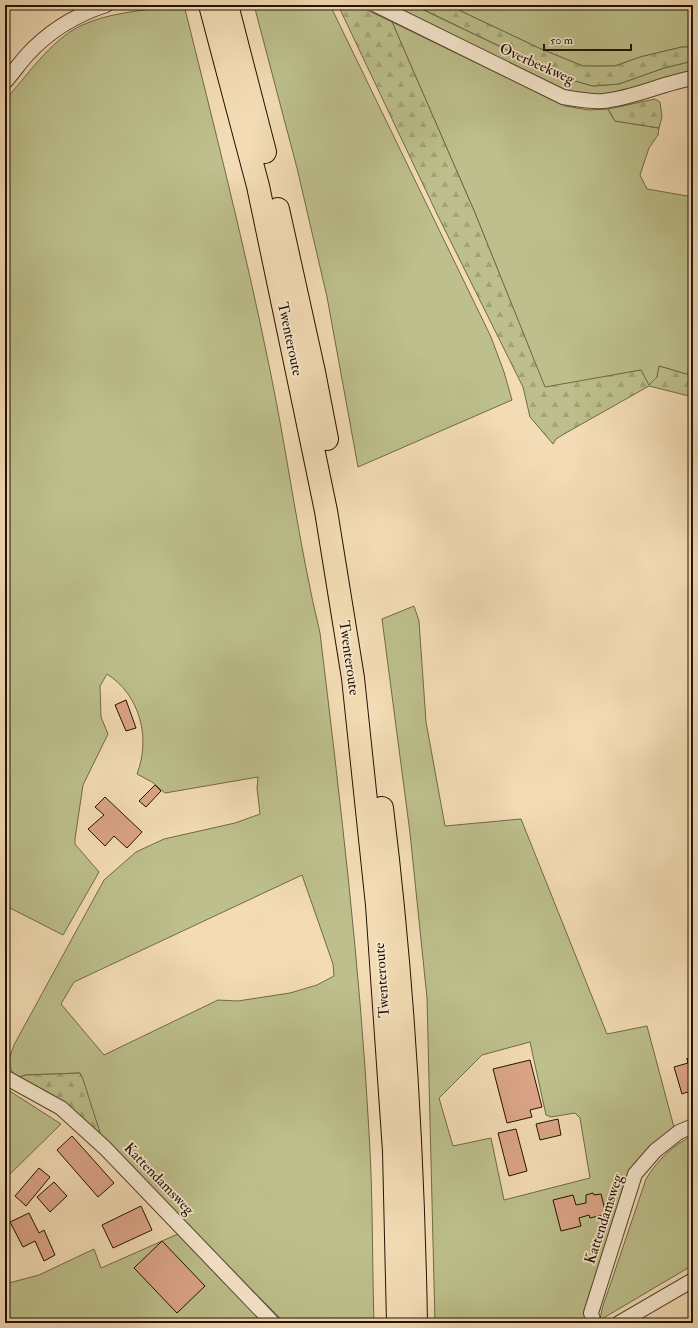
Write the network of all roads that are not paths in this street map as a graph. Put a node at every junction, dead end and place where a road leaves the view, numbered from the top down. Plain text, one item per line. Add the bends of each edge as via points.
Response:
1 (106, 5) edge
2 (210, 5) edge
3 (227, 5) edge
4 (376, 5) edge
5 (693, 78) edge
6 (5, 82) edge
7 (5, 1078) edge
8 (693, 1126) edge
9 (693, 1280) edge
10 (273, 1323) edge
11 (398, 1323) edge
12 (416, 1323) edge
13 (594, 1323) edge
14 (619, 1323) edge

1 - 6 street via 84,12 59,27 26,56
2 - 11 highway, Twenteroute via 258,186 326,511 353,678 378,912 394,1151
3 - 12 highway, Twenteroute via 272,182 314,372 365,672 393,898 410,1147
4 - 5 street, Overbeekweg via 563,97 585,101 623,98 678,80
7 - 10 street, Kattendamsweg via 61,1108 105,1148
8 - 13 street, Kattendamsweg via 679,1132 655,1151 635,1174 591,1313
9 - 14 street

